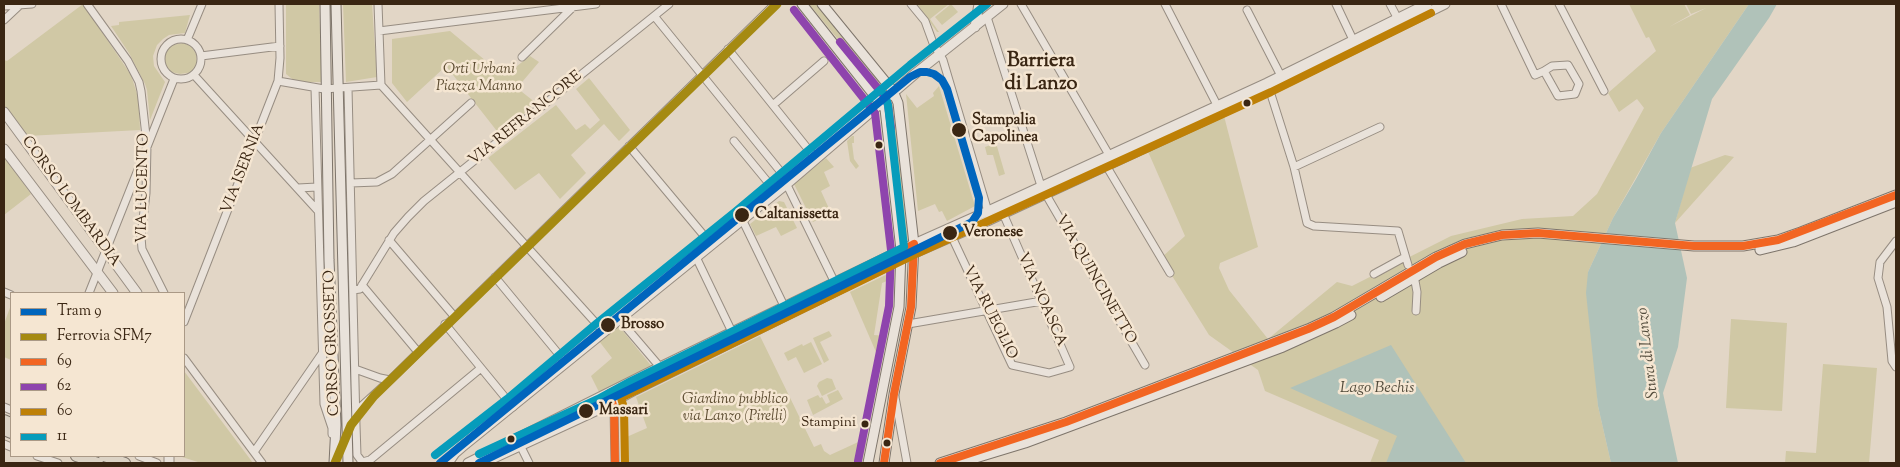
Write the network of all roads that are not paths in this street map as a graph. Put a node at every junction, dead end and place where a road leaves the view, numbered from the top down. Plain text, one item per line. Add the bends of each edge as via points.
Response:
1 (21, 4) edge
2 (32, 4) edge
3 (87, 4) edge
4 (202, 4) edge
5 (279, 4) edge
6 (325, 4) edge
7 (336, 4) edge
8 (378, 4) edge
9 (596, 4) edge
10 (775, 4) edge
11 (802, 4) edge
12 (822, 4) edge
13 (911, 4) edge
14 (981, 4) edge
15 (1003, 4) edge
16 (1021, 4) edge
17 (1165, 4) edge
18 (1336, 4) edge
19 (1390, 4) edge
20 (1427, 4) edge
21 (1445, 4) edge
22 (1501, 4) edge
23 (1559, 4) edge
24 (571, 5) edge
25 (665, 5) edge
26 (4, 6) edge
27 (545, 7) edge
28 (1248, 10) dead end
29 (655, 16) junction
30 (987, 17) junction
31 (4, 20) edge
32 (1399, 22) junction
33 (975, 26) junction
34 (379, 31) junction
35 (188, 40) junction
36 (1355, 44) junction
37 (280, 46) junction
38 (728, 49) junction
39 (940, 54) junction
40 (201, 56) junction
41 (522, 57) dead end
42 (824, 61) dead end
43 (1544, 71) junction
44 (702, 74) junction
45 (194, 75) junction
46 (1281, 76) junction
47 (174, 79) junction
48 (278, 81) junction
49 (382, 85) junction
50 (1268, 86) junction
51 (314, 88) junction
52 (338, 88) junction
53 (348, 88) junction
54 (326, 89) junction
55 (894, 92) junction
56 (1604, 92) dead end
57 (472, 103) dead end
58 (881, 104) junction
59 (773, 105) junction
60 (1217, 105) junction
61 (4, 112) edge
62 (8, 124) edge
63 (1380, 127) dead end
64 (431, 139) junction
65 (255, 141) junction
66 (734, 141) dead end
67 (147, 145) junction
68 (629, 146) junction
69 (4, 149) edge
70 (816, 159) junction
71 (1108, 161) junction
72 (1294, 167) junction
73 (461, 172) junction
74 (788, 182) junction
75 (351, 183) junction
76 (318, 187) junction
77 (298, 188) junction
78 (1043, 190) junction
79 (776, 192) junction
80 (1896, 195) edge
81 (1896, 202) edge
82 (1001, 210) junction
83 (318, 212) junction
84 (342, 214) junction
85 (989, 216) junction
86 (742, 219) junction
87 (329, 222) junction
88 (1820, 229) junction
89 (952, 237) junction
90 (1572, 239) junction
91 (389, 240) junction
92 (1896, 241) edge
93 (711, 244) junction
94 (914, 244) junction
95 (527, 245) junction
96 (106, 251) junction
97 (913, 254) junction
98 (901, 255) junction
99 (696, 257) junction
100 (1405, 257) junction
101 (1408, 265) dead end
102 (97, 272) junction
103 (1170, 274) dead end
104 (1374, 274) dead end
105 (495, 276) junction
106 (352, 280) junction
107 (320, 281) junction
108 (1415, 282) dead end
109 (835, 283) junction
110 (362, 285) junction
111 (353, 290) junction
112 (89, 292) edge
113 (112, 292) edge
114 (136, 292) edge
115 (164, 292) edge
116 (1042, 301) junction
117 (786, 311) junction
118 (986, 311) junction
119 (1416, 311) dead end
120 (454, 316) junction
121 (185, 319) edge
122 (619, 319) junction
123 (445, 324) junction
124 (908, 324) junction
125 (603, 331) junction
126 (732, 332) junction
127 (323, 352) junction
128 (418, 352) junction
129 (185, 359) edge
130 (566, 362) junction
131 (1145, 366) dead end
132 (660, 367) junction
133 (1070, 367) joint
134 (1896, 367) edge
135 (481, 368) junction
136 (354, 369) junction
137 (390, 380) junction
138 (609, 393) junction
139 (894, 394) junction
140 (613, 402) junction
141 (513, 407) junction
142 (356, 415) junction
143 (348, 447) junction
144 (521, 447) junction
145 (254, 452) junction
146 (39, 457) edge
147 (79, 457) edge
148 (107, 457) edge
149 (142, 457) edge
150 (122, 462) edge
151 (58, 463) edge
152 (98, 463) edge
153 (130, 463) edge
154 (157, 463) edge
155 (262, 463) edge
156 (332, 463) edge
157 (348, 463) edge
158 (448, 463) edge
159 (468, 463) edge
160 (483, 463) edge
161 (529, 463) edge
162 (615, 463) edge
163 (868, 463) edge
164 (884, 463) edge
165 (908, 463) edge
166 (940, 463) edge
167 (959, 463) edge

1 - 2 street
1 - 26 street
1 - 31 street
3 - 67 street, VIA LUCENTO via 139,82
4 - 35 street
5 - 37 street, VIA ISERNIA
6 - 54 main road, CORSO GROSSETO
7 - 52 main road, CORSO GROSSETO
8 - 34 street
9 - 24 street
10 - 38 street
11 - 58 main road
12 - 55 main road
13 - 39 street via 924,21
14 - 30 main road
14 - 33 main road
15 - 30 main road
16 - 71 street
17 - 60 street
18 - 36 street
19 - 32 street
20 - 32 main road
21 - 32 main road
22 - 43 street via 1535,75
23 - 56 street
24 - 27 street
24 - 41 street
25 - 29 street, VIA REFRANCORE
27 - 34 street
28 - 46 street
29 - 44 street
29 - 73 street, VIA REFRANCORE
30 - 33 main road
30 - 78 street, VIA QUINCINETTO
32 - 36 main road
33 - 39 main road
34 - 49 street
35 - 40 street via 195,44
35 - 47 street via 169,42 162,52 161,65
36 - 46 main road
36 - 50 main road
37 - 40 street
37 - 48 street, VIA ISERNIA
38 - 44 street
38 - 59 street
39 - 55 main road
39 - 85 street
40 - 45 street via 200,66
42 - 59 street
43 - 43 street via 1552,66 1568,65 1579,84 1575,94 1558,96
44 - 68 street
44 - 74 street
45 - 47 street
45 - 65 street
46 - 50 main road
47 - 67 street
48 - 51 street
48 - 65 street, VIA ISERNIA
49 - 53 street
49 - 64 street
50 - 60 main road
50 - 71 main road
50 - 72 street
51 - 54 street
51 - 76 street, CORSO GROSSETO
52 - 53 street
52 - 54 street
52 - 84 main road, CORSO GROSSETO
53 - 75 street, CORSO GROSSETO
54 - 87 main road, CORSO GROSSETO
55 - 58 main road
55 - 94 main road via 898,102
57 - 64 street
58 - 70 main road
58 - 98 main road via 886,110
59 - 70 street
60 - 71 main road
61 - 62 main road, CORSO LOMBARDIA
62 - 96 main road, CORSO LOMBARDIA
63 - 72 street
64 - 73 street
64 - 75 street via 382,180
65 - 77 street
65 - 121 street, VIA ISERNIA
66 - 79 street
67 - 96 street
67 - 115 street, VIA LUCENTO via 142,249
68 - 93 street
68 - 95 street
69 - 102 main road, CORSO LOMBARDIA
70 - 74 main road
71 - 78 main road
71 - 103 street
72 - 100 street via 1306,223 1398,231
73 - 91 street, VIA REFRANCORE via 408,217
73 - 95 street
74 - 79 main road
74 - 109 street
75 - 106 street, CORSO GROSSETO
76 - 77 street
76 - 83 street, CORSO GROSSETO
77 - 83 street
78 - 82 main road
78 - 131 street, VIA QUINCINETTO
79 - 86 main road
80 - 88 main road
81 - 88 main road
82 - 85 main road
82 - 116 street, VIA NOASCA
83 - 107 street, CORSO GROSSETO
84 - 106 street, CORSO GROSSETO
84 - 143 main road, CORSO GROSSETO
85 - 89 main road
85 - 94 main road
86 - 93 main road
86 - 117 street
87 - 107 street, CORSO GROSSETO
87 - 156 main road, CORSO GROSSETO via 336,426
88 - 90 main road via 1778,240 1730,247
89 - 97 main road
89 - 118 street, VIA RUEGLIO
90 - 166 main road via 1538,233 1502,235 1465,244 1308,329 1066,422
90 - 167 main road via 1502,241 1466,251 1440,262 1336,323 1304,338 1025,444
91 - 110 street, VIA REFRANCORE
91 - 120 street
92 - 134 street via 1880,262 1878,278 1887,307 1892,361
93 - 99 main road
94 - 97 main road
94 - 98 main road
95 - 105 street
95 - 125 street
96 - 102 street
96 - 114 main road, CORSO LOMBARDIA
97 - 98 main road
97 - 124 main road via 912,307
98 - 109 main road
98 - 117 main road
98 - 163 main road via 899,307
99 - 122 main road
99 - 126 street
100 - 101 street
100 - 104 street
102 - 112 street
102 - 113 main road, CORSO LOMBARDIA
105 - 120 street
105 - 130 street
106 - 111 street, CORSO GROSSETO
107 - 127 street, CORSO GROSSETO
108 - 119 street via 1418,292
109 - 117 main road
110 - 111 street, VIA REFRANCORE via 360,289
110 - 128 street
111 - 136 street, CORSO GROSSETO
116 - 118 street
116 - 133 street, VIA NOASCA
117 - 126 main road
117 - 140 main road
118 - 124 street
118 - 133 street, VIA RUEGLIO via 1012,365 1049,373
120 - 123 street
122 - 125 main road
122 - 132 street
123 - 128 street
123 - 135 street
124 - 139 main road
125 - 130 main road
126 - 132 main road
127 - 145 street
127 - 156 street, CORSO GROSSETO via 324,404 332,428
128 - 137 street
129 - 145 street
130 - 141 main road
132 - 138 main road
135 - 141 street
135 - 142 street, CORSO GROSSETO via 366,462 357,456
136 - 137 street
136 - 142 street, CORSO GROSSETO
137 - 142 street
138 - 140 street
138 - 159 main road
139 - 164 main road
139 - 165 street
140 - 144 main road
140 - 162 street
141 - 158 main road via 455,453
142 - 143 street, CORSO GROSSETO
143 - 157 main road, CORSO GROSSETO
144 - 160 main road
144 - 161 street
145 - 155 street
146 - 151 street
147 - 152 main road
148 - 150 main road
149 - 154 street
150 - 153 main road

